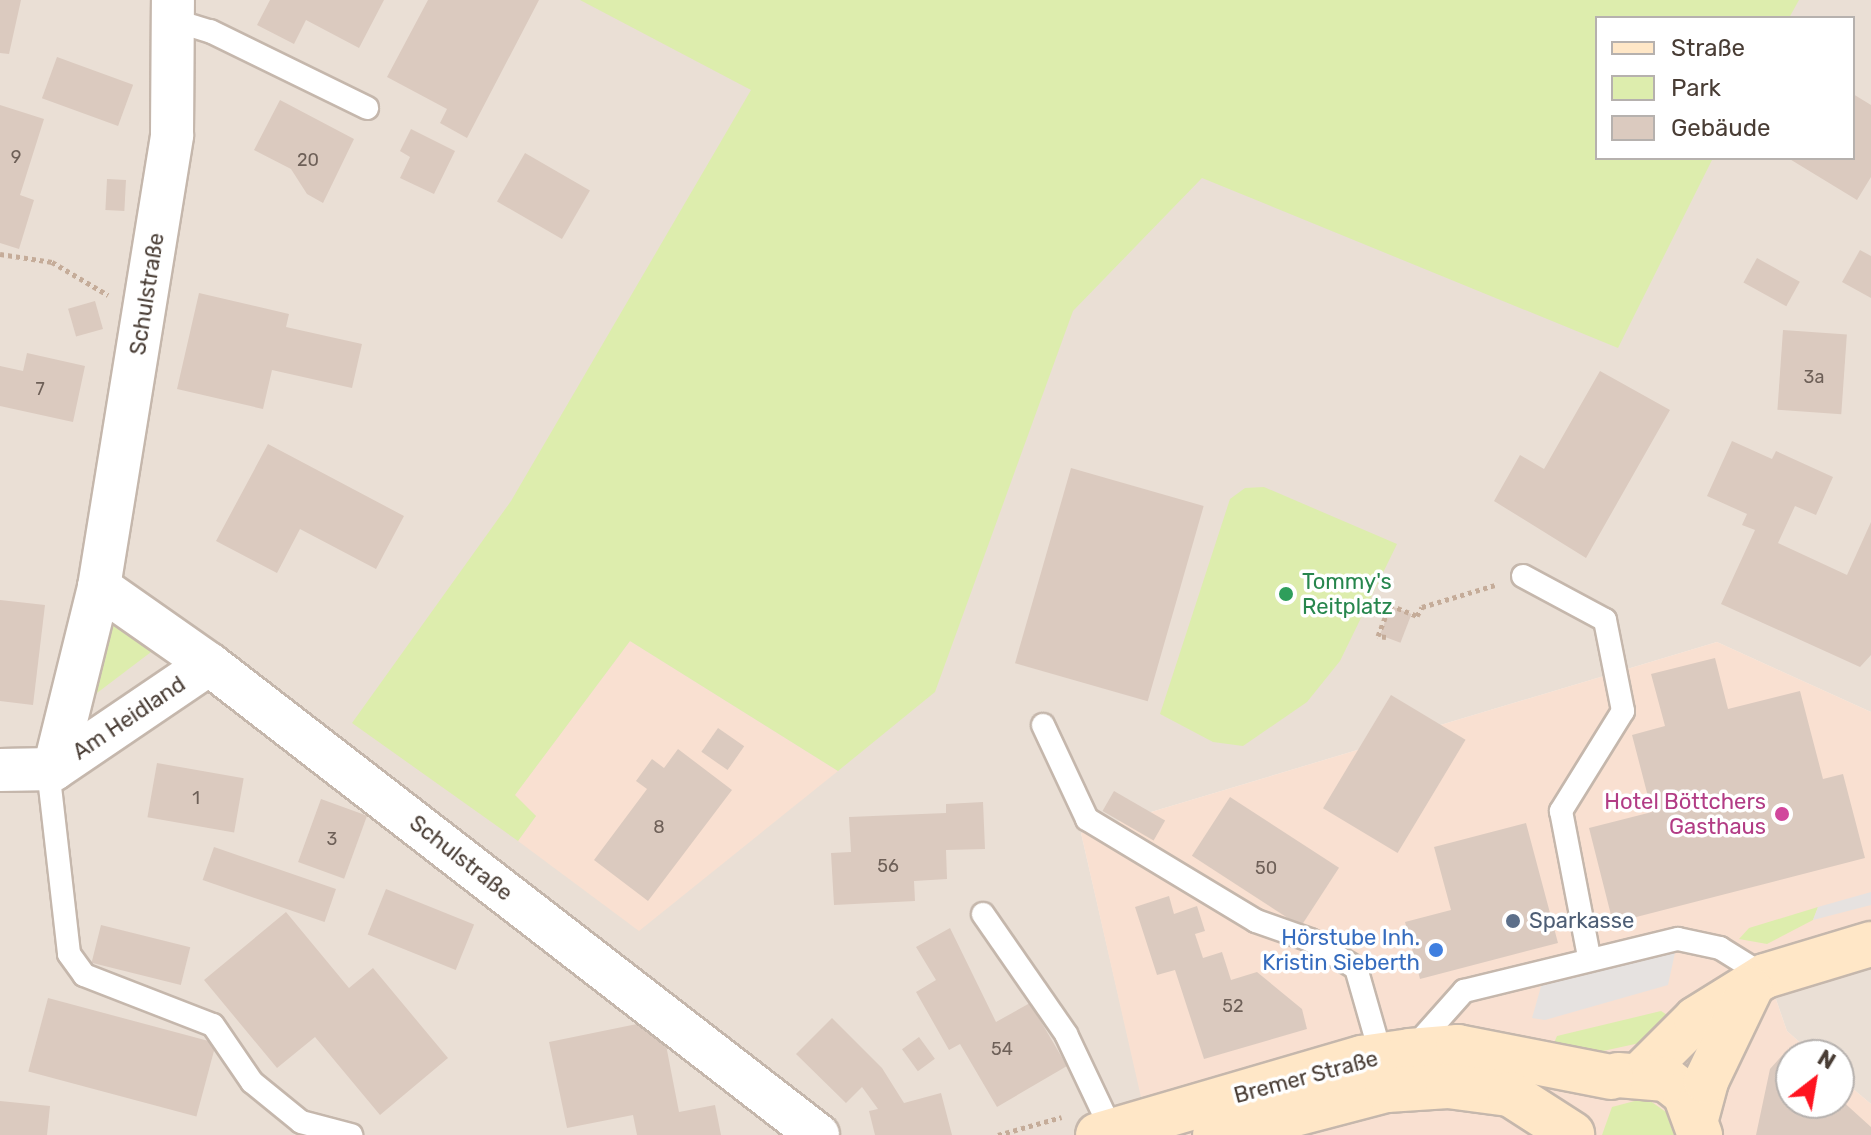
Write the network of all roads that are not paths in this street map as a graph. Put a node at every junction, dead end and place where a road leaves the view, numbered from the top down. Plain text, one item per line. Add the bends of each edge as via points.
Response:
1 (173, 10) edge
2 (367, 108) dead end
3 (1523, 576) road end
4 (99, 587) junction
5 (209, 664) junction
6 (1043, 725) dead end
7 (51, 769) junction
8 (0, 770) edge
9 (983, 914) dead end
10 (1871, 944) edge
11 (1589, 957) junction
12 (1758, 982) junction
13 (1393, 1065) junction
14 (1627, 1075) junction
15 (1699, 1125) edge
16 (1164, 1126) edge
17 (1109, 1134) edge
18 (351, 1135) edge
19 (818, 1135) edge
20 (1215, 1135) edge
21 (1572, 1135) edge

1 - 2 lane
1 - 4 street, Schulstraße via 172,135
3 - 11 lane via 1605,620 1623,711 1561,811
4 - 5 street, Schulstraße
4 - 7 street, Schulstraße
5 - 7 street, Am Heidland
5 - 19 street, Schulstraße
6 - 13 lane via 1087,819 1256,921 1310,940 1356,968
7 - 8 street, Am Heidland
7 - 18 lane via 69,954 84,975 186,1009 213,1025 252,1082 301,1122
9 - 17 lane via 1066,1034
10 - 12 main road
11 - 12 lane via 1678,939 1700,941
11 - 13 lane via 1464,991
12 - 14 main road via 1696,1019
12 - 15 main road via 1706,1081
13 - 14 main road, Bremer Straße via 1458,1047
13 - 16 main road, Bremer Straße
13 - 20 main road, Bremer Straße
13 - 21 main road, Bremer Straße via 1528,1103
14 - 15 main road, Bremer Straße via 1685,1094
14 - 21 main road via 1583,1100
16 - 17 main road, Bremer Straße

